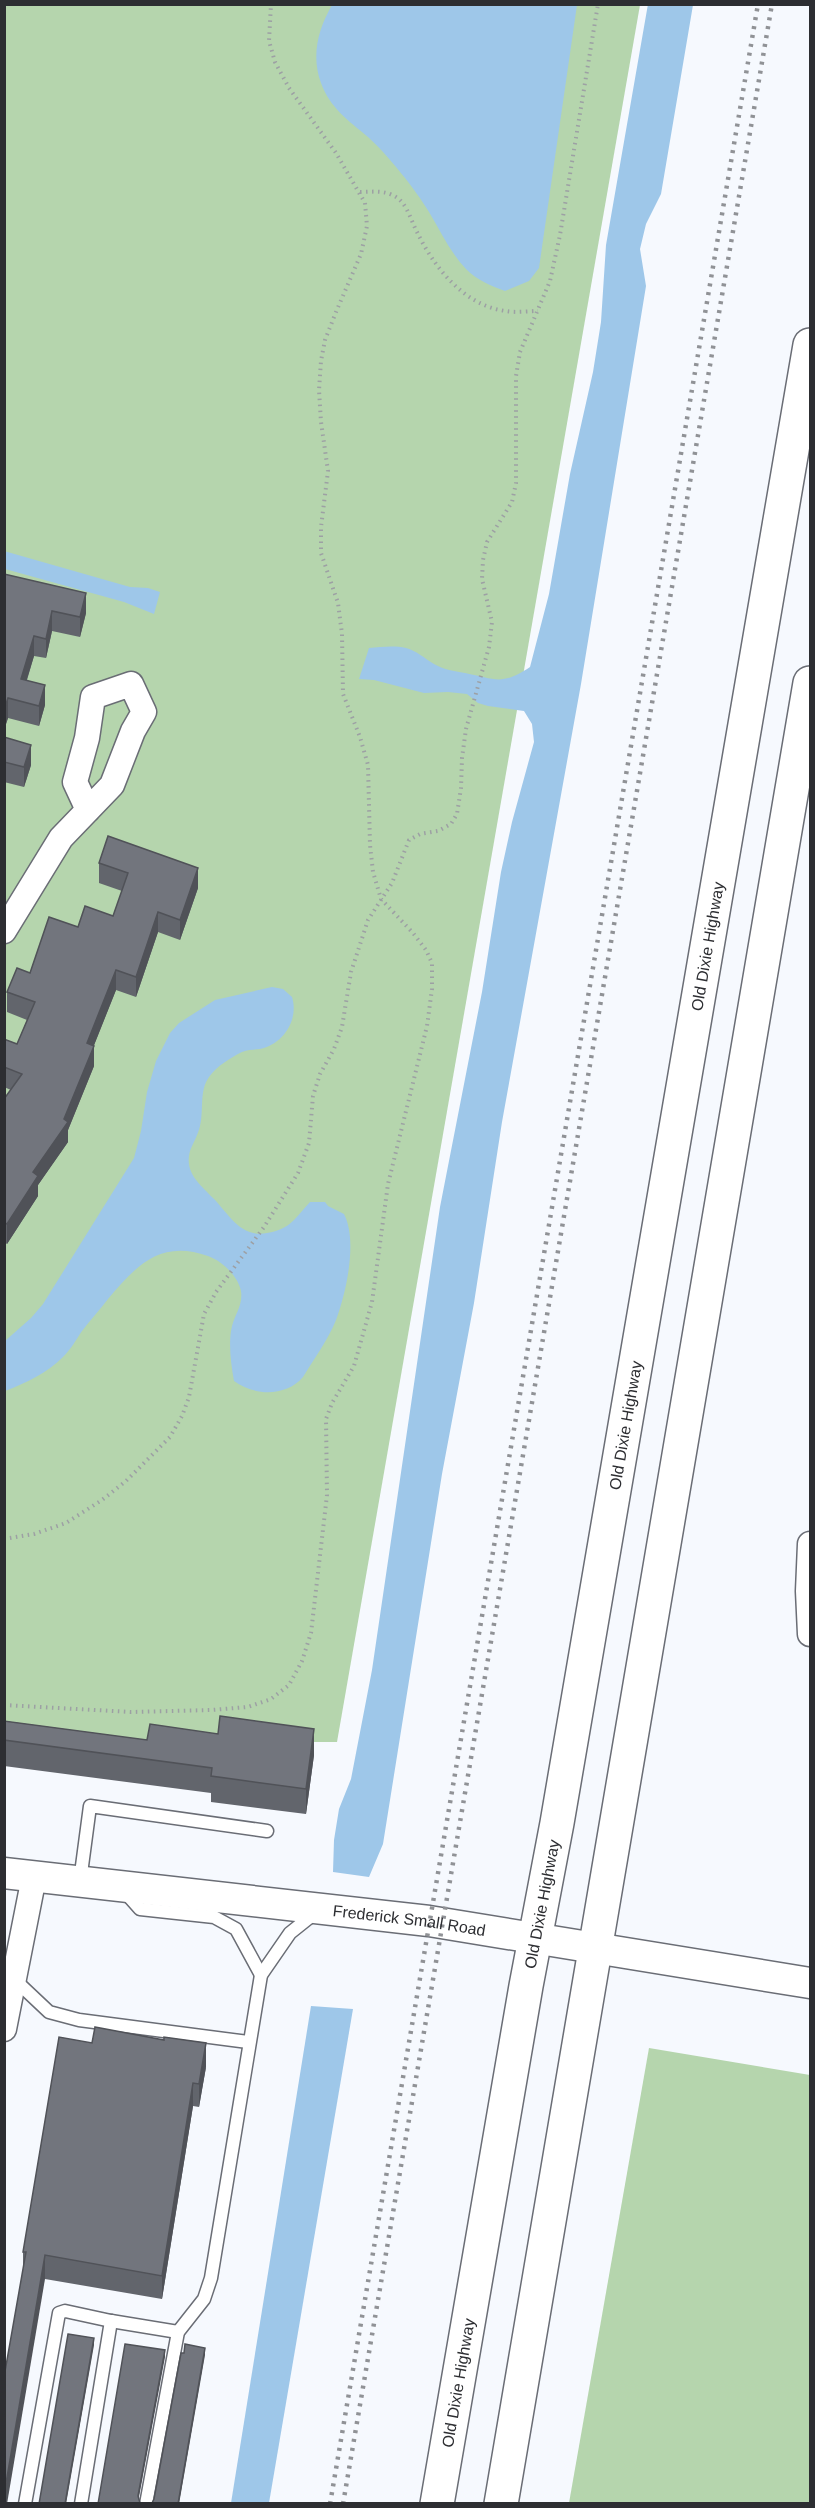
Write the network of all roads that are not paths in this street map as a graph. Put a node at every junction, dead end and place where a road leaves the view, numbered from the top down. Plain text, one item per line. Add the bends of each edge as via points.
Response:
1 (810, 345) edge
2 (810, 683) edge
3 (88, 810) junction
4 (4, 931) edge
5 (810, 1544) edge
6 (810, 1634) edge
7 (267, 1831) dead end
8 (4, 1873) edge
9 (34, 1877) junction
10 (80, 1882) junction
11 (119, 1886) junction
12 (322, 1909) junction
13 (534, 1939) junction
14 (596, 1947) junction
15 (261, 1975) junction
16 (14, 1979) junction
17 (810, 1983) edge
18 (4, 2028) edge
19 (248, 2042) junction
20 (111, 2321) junction
21 (178, 2332) junction
22 (25, 2504) edge
23 (81, 2504) edge
24 (146, 2504) edge
25 (437, 2504) edge
26 (501, 2504) edge

1 - 13 main road, Old Dixie Highway
2 - 14 main road
3 - 3 street via 112,785 144,712 131,684 93,697 75,782
3 - 4 street via 61,838
5 - 6 street
7 - 10 lane via 90,1806
8 - 9 street, Frederick Small Road
9 - 10 street, Frederick Small Road
9 - 16 street
10 - 11 street, Frederick Small Road
11 - 12 street, Frederick Small Road
11 - 15 lane via 140,1909 214,1917 236,1929
12 - 13 street, Frederick Small Road via 429,1921
12 - 15 lane via 290,1933
13 - 14 street, Frederick Small Road
13 - 25 main road, Old Dixie Highway
14 - 17 street, Frederick Small Road
14 - 26 main road
15 - 19 lane
16 - 18 street
16 - 19 lane via 49,2012 79,2020
19 - 21 lane via 211,2278 204,2299
20 - 21 lane
20 - 22 lane via 59,2313
20 - 23 lane
21 - 24 lane

